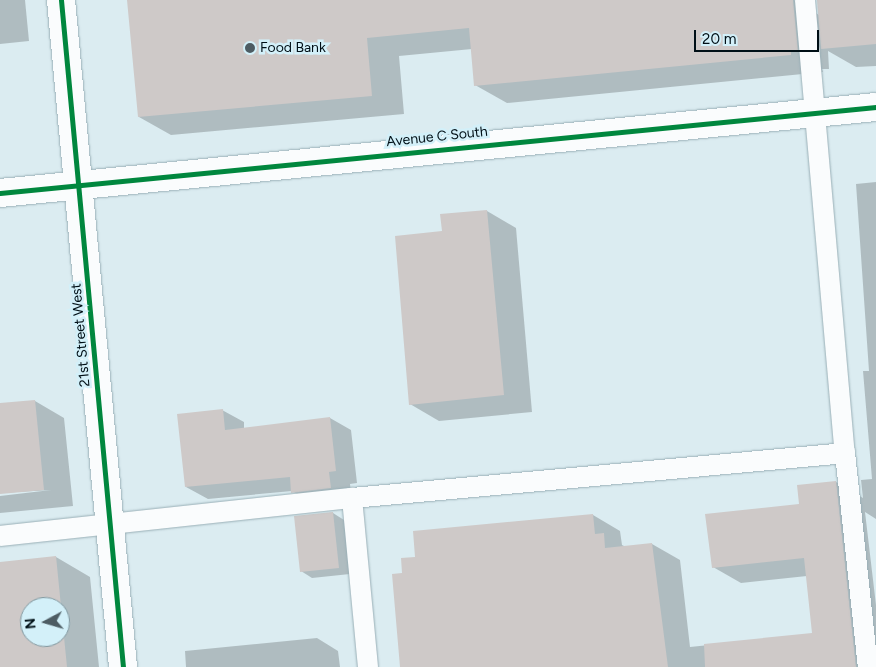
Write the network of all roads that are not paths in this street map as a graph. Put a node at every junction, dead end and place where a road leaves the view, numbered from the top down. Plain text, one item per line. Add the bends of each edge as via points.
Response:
1 (61, 0) edge
2 (805, 0) edge
3 (876, 107) edge
4 (814, 113) junction
5 (79, 186) junction
6 (0, 193) edge
7 (845, 453) junction
8 (352, 498) junction
9 (110, 525) junction
10 (0, 536) edge
11 (123, 667) edge
12 (368, 667) edge
13 (868, 667) edge

1 - 5 street, 21st Street West
2 - 4 lane
3 - 4 street, Avenue C South
4 - 5 street, Avenue C South
4 - 7 lane
5 - 6 street, Avenue C South
5 - 9 street, 21st Street West
7 - 8 lane
7 - 13 lane
8 - 9 lane
8 - 12 lane
9 - 10 lane
9 - 11 street, 21st Street West

